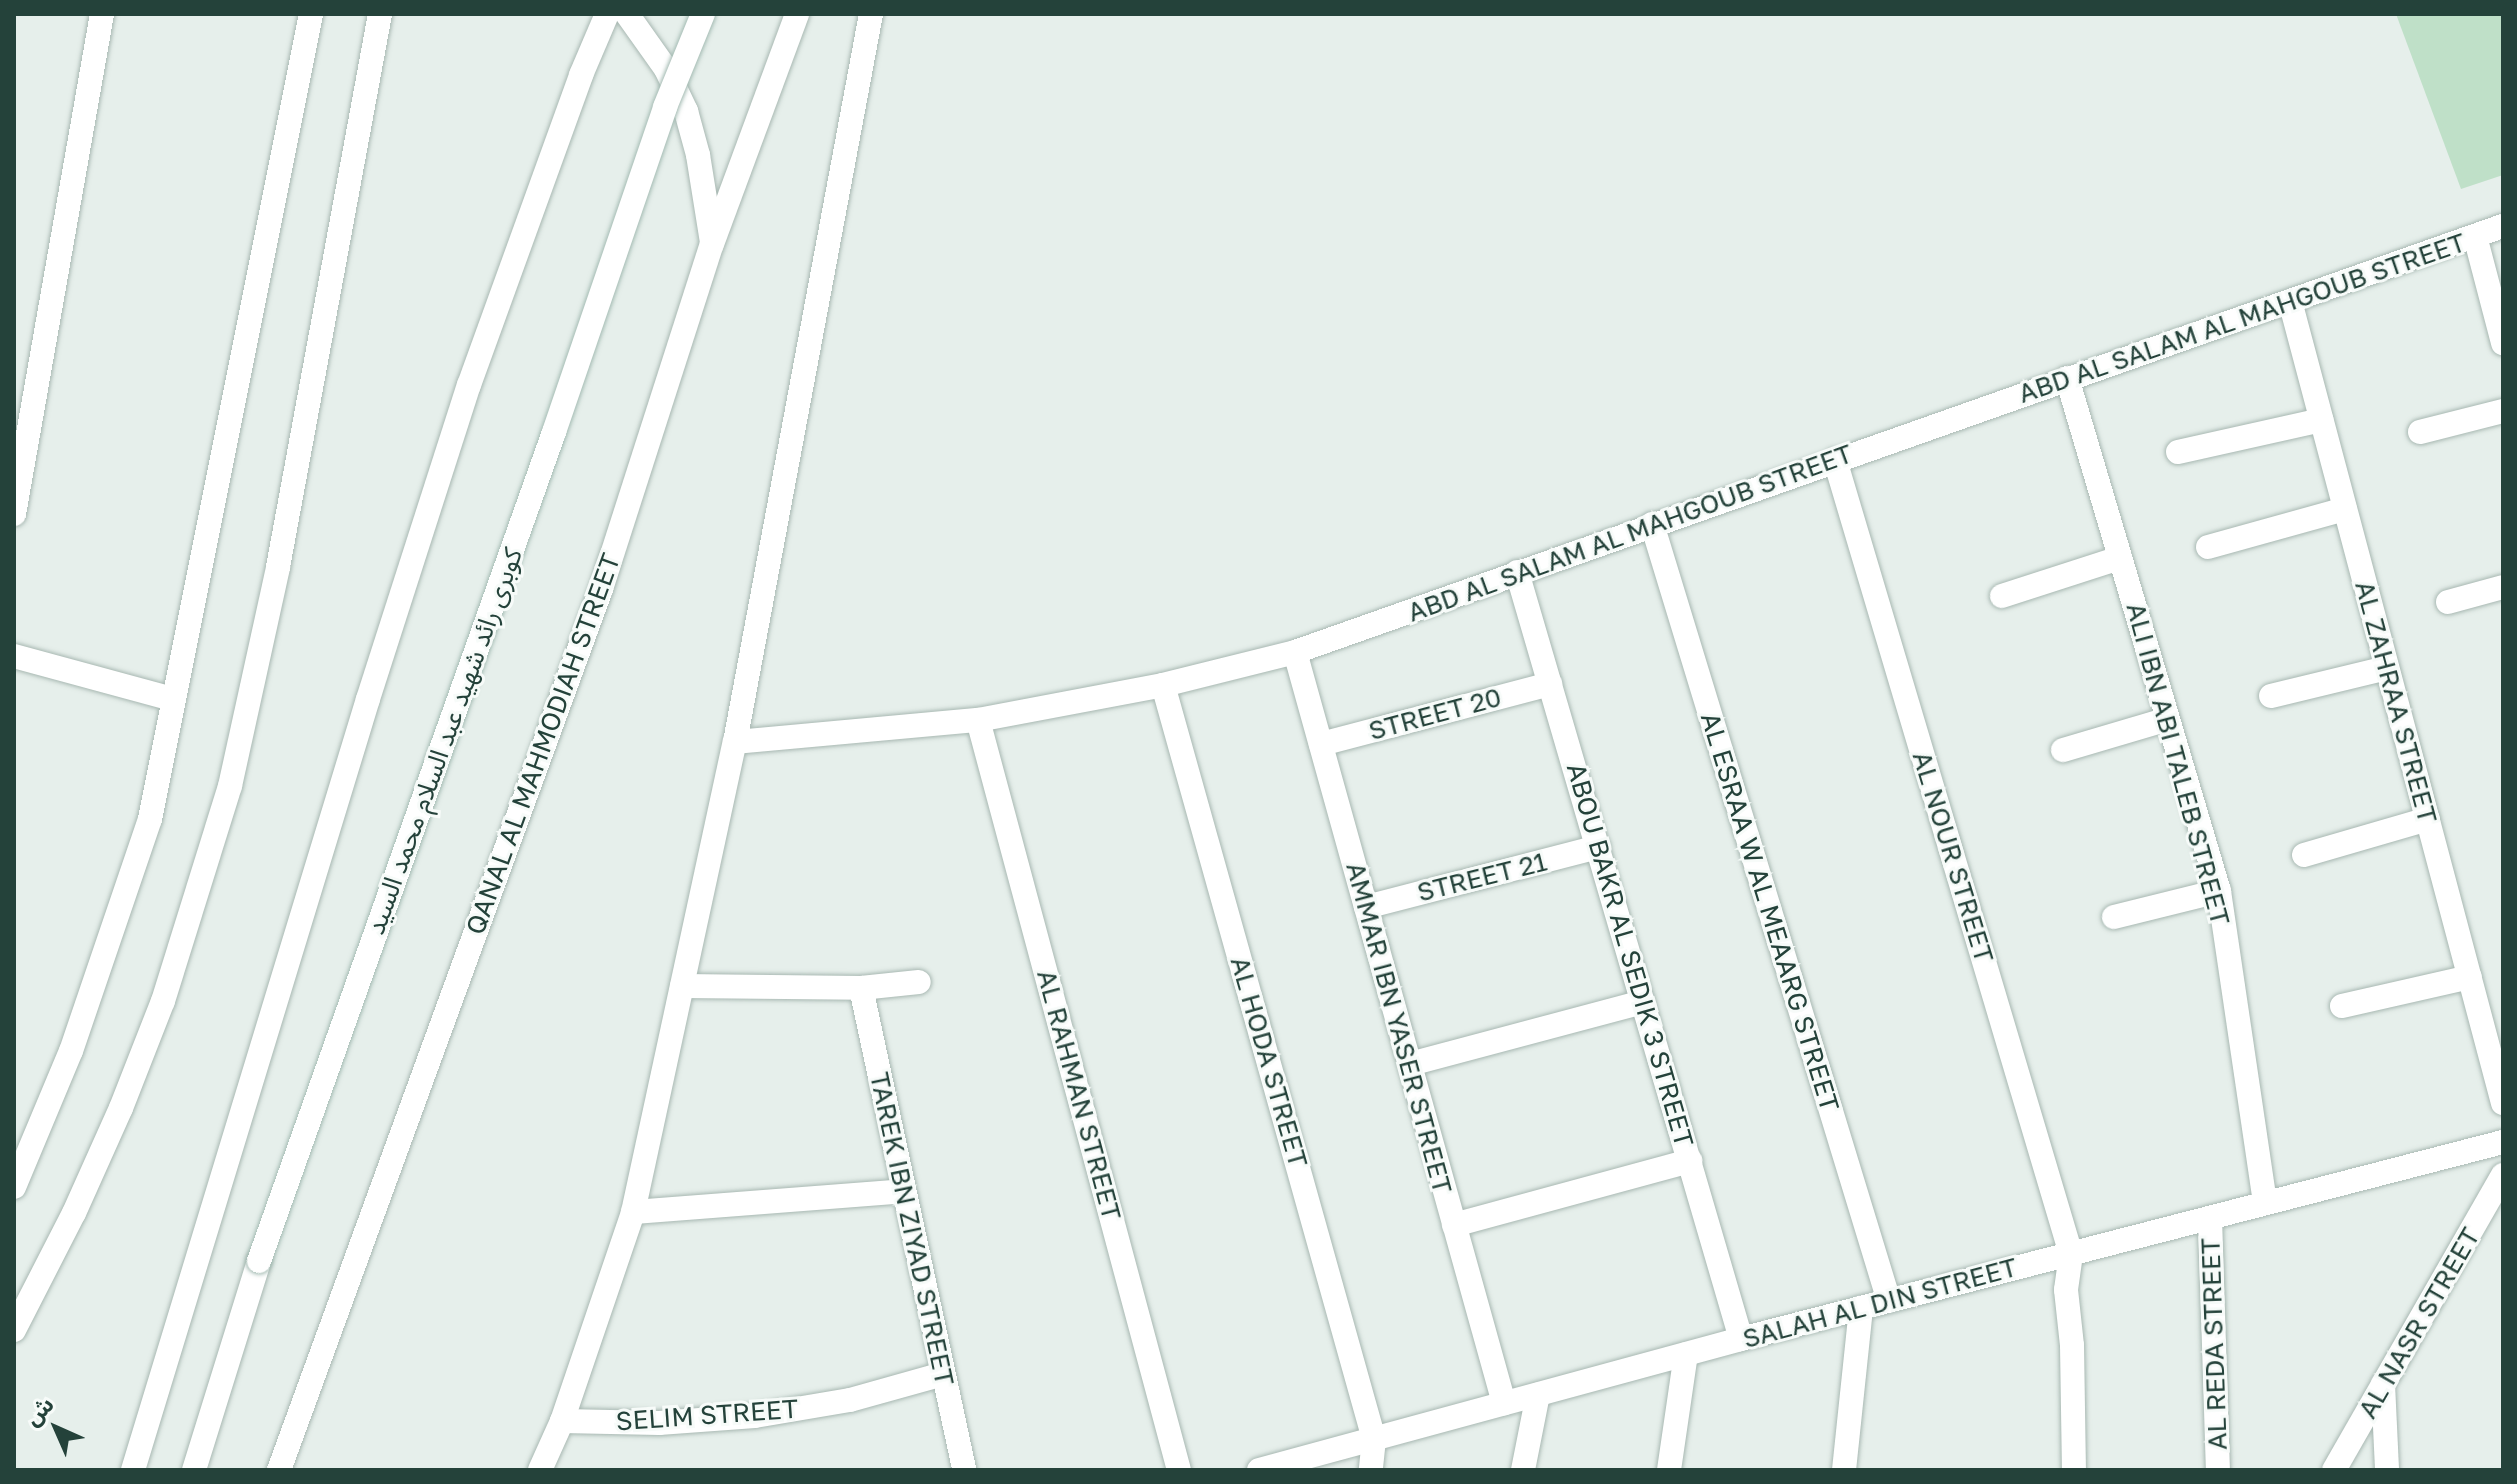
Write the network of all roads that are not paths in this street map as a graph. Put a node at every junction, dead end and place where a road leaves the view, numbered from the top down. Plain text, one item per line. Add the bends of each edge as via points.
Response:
1 (102, 14) edge
2 (311, 14) edge
3 (607, 14) edge
4 (627, 14) edge
5 (703, 14) edge
6 (797, 14) edge
7 (871, 14) edge
8 (380, 15) edge
9 (2503, 226) edge
10 (2475, 236) junction
11 (712, 244) junction
12 (2290, 301) junction
13 (2503, 343) edge
14 (2067, 378) junction
15 (2503, 411) edge
16 (2321, 420) junction
17 (2420, 432) dead end
18 (2178, 452) dead end
19 (1835, 460) junction
20 (2345, 509) junction
21 (14, 514) edge
22 (1652, 524) junction
23 (2208, 547) dead end
24 (2120, 558) junction
25 (1517, 572) junction
26 (2503, 587) edge
27 (2002, 596) dead end
28 (2448, 602) dead end
29 (1295, 652) junction
30 (14, 656) edge
31 (2387, 668) junction
32 (1550, 684) junction
33 (1163, 685) junction
34 (2271, 696) dead end
35 (172, 699) junction
36 (2168, 719) junction
37 (978, 720) junction
38 (735, 742) junction
39 (1321, 744) junction
40 (2063, 750) dead end
41 (2428, 819) junction
42 (1598, 847) junction
43 (2304, 855) dead end
44 (2219, 891) junction
45 (1366, 907) junction
46 (2114, 917) dead end
47 (2470, 977) junction
48 (919, 982) dead end
49 (682, 986) junction
50 (861, 988) junction
51 (1643, 1002) junction
52 (2342, 1006) dead end
53 (1410, 1064) junction
54 (2503, 1103) edge
55 (2503, 1142) edge
56 (1690, 1161) junction
57 (2503, 1175) edge
58 (14, 1187) edge
59 (904, 1191) junction
60 (2265, 1203) junction
61 (633, 1212) junction
62 (2210, 1218) junction
63 (1454, 1225) junction
64 (2071, 1254) junction
65 (1889, 1301) junction
66 (1861, 1308) junction
67 (14, 1330) edge
68 (1741, 1339) junction
69 (1686, 1354) junction
70 (943, 1374) junction
71 (2383, 1384) junction
72 (1538, 1394) junction
73 (1504, 1403) junction
74 (562, 1421) junction
75 (1374, 1439) junction
76 (280, 1469) edge
77 (133, 1470) edge
78 (194, 1470) edge
79 (540, 1470) edge
80 (964, 1470) edge
81 (1179, 1470) edge
82 (1259, 1470) edge
83 (1371, 1470) edge
84 (1523, 1470) edge
85 (1669, 1470) edge
86 (1844, 1470) edge
87 (2074, 1470) edge
88 (2218, 1470) edge
89 (2334, 1470) edge
90 (2387, 1470) edge

1 - 21 street
2 - 35 street
3 - 77 street via 469,385
4 - 11 street via 666,69 686,111
5 - 78 street, كوبرى رائد شهيد عبد السلام محمد السيد, bridge via 665,107 259,1261
6 - 11 street, QANAL AL MAHMODIAH STREET
7 - 38 street
8 - 67 street via 278,567 230,786 163,1001 74,1213
9 - 10 street, ABD AL SALAM AL MAHGOUB STREET
10 - 12 street, ABD AL SALAM AL MAHGOUB STREET
10 - 13 street
11 - 76 street, QANAL AL MAHMODIAH STREET via 601,589
12 - 14 street, ABD AL SALAM AL MAHGOUB STREET
12 - 16 street, AL ZAHRAA STREET
14 - 19 street, ABD AL SALAM AL MAHGOUB STREET
14 - 24 street, ALI IBN ABI TALEB STREET
15 - 17 street
16 - 18 street
16 - 20 street, AL ZAHRAA STREET
19 - 22 street, ABD AL SALAM AL MAHGOUB STREET
19 - 64 street, AL NOUR STREET
20 - 23 street
20 - 31 street, AL ZAHRAA STREET
22 - 25 street, ABD AL SALAM AL MAHGOUB STREET
22 - 65 street, AL ESRAA W AL MEAARG STREET
24 - 27 street
24 - 36 street, ALI IBN ABI TALEB STREET
25 - 29 street, ABD AL SALAM AL MAHGOUB STREET
25 - 32 street, ABOU BAKR AL SEDIK 3 STREET
26 - 28 street
29 - 33 street, ABD AL SALAM AL MAHGOUB STREET
29 - 39 street, AMMAR IBN YASER STREET
30 - 35 street
31 - 34 street
31 - 41 street, AL ZAHRAA STREET
32 - 39 street, STREET 20
32 - 42 street, ABOU BAKR AL SEDIK 3 STREET
33 - 37 street, ABD AL SALAM AL MAHGOUB STREET
33 - 75 street, AL HODA STREET
35 - 58 street via 150,819 114,935
36 - 40 street
36 - 44 street, ALI IBN ABI TALEB STREET
37 - 38 street, ABD AL SALAM AL MAHGOUB STREET
37 - 81 street, AL RAHMAN STREET
38 - 49 street
39 - 45 street, AMMAR IBN YASER STREET
41 - 43 street
41 - 47 street, AL ZAHRAA STREET
42 - 45 street, STREET 21
42 - 51 street, ABOU BAKR AL SEDIK 3 STREET
44 - 46 street
44 - 60 street, ALI IBN ABI TALEB STREET
45 - 53 street, AMMAR IBN YASER STREET
47 - 52 street
47 - 54 street, AL ZAHRAA STREET
48 - 50 street
49 - 50 street
49 - 61 street
50 - 59 street, TAREK IBN ZIYAD STREET
51 - 53 street
51 - 56 street, ABOU BAKR AL SEDIK 3 STREET
53 - 63 street, AMMAR IBN YASER STREET
55 - 60 street, SALAH AL DIN STREET
56 - 63 street
56 - 68 street, ABOU BAKR AL SEDIK 3 STREET
57 - 71 street, AL NASR STREET
59 - 61 street
59 - 70 street, TAREK IBN ZIYAD STREET
60 - 62 street, SALAH AL DIN STREET
61 - 74 street
62 - 64 street, SALAH AL DIN STREET
62 - 88 street, AL REDA STREET
63 - 73 street, AMMAR IBN YASER STREET
64 - 65 street, SALAH AL DIN STREET
64 - 87 street via 2066,1290
65 - 66 street, SALAH AL DIN STREET
66 - 68 street, SALAH AL DIN STREET
66 - 86 street
68 - 69 street, SALAH AL DIN STREET
69 - 72 street, SALAH AL DIN STREET
69 - 85 street
70 - 74 street, SELIM STREET via 850,1400 755,1416 659,1423
70 - 80 street, TAREK IBN ZIYAD STREET
71 - 89 street, AL NASR STREET
71 - 90 street
72 - 73 street, SALAH AL DIN STREET
72 - 84 street
73 - 75 street, SALAH AL DIN STREET
74 - 79 street
75 - 82 street, SALAH AL DIN STREET
75 - 83 street

